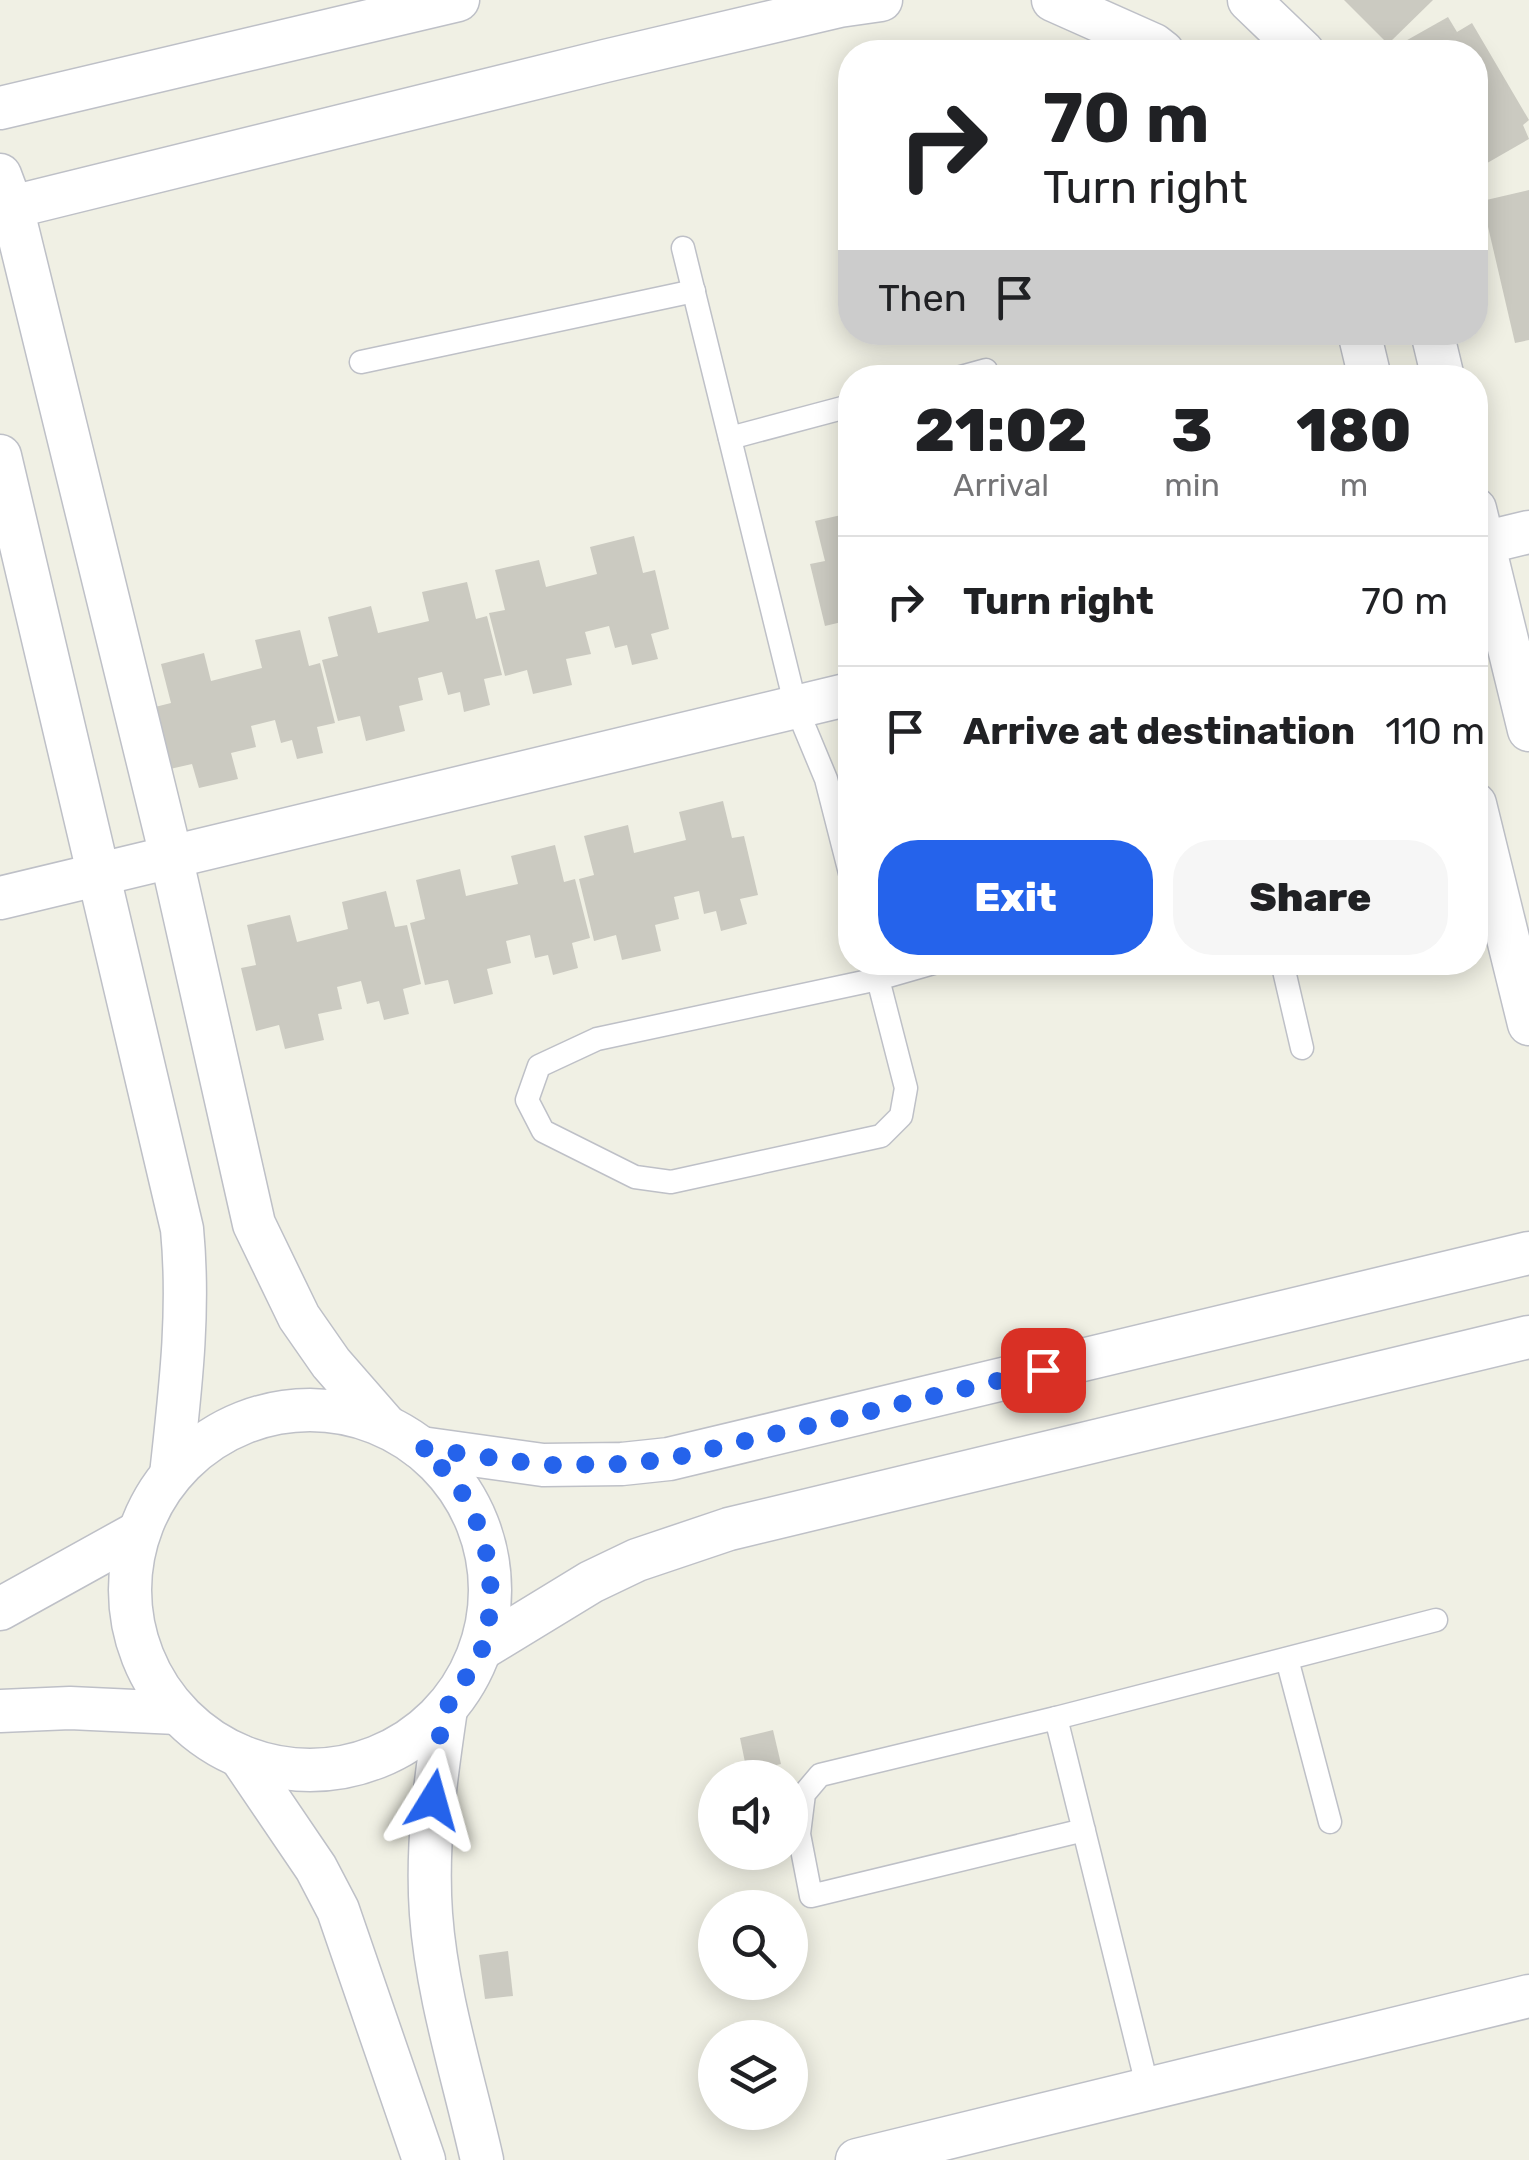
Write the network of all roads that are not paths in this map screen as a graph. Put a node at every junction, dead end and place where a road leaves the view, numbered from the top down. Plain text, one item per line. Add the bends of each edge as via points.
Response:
1 (458, 0) edge
2 (881, 0) edge
3 (1054, 0) edge
4 (1249, 0) edge
5 (1145, 40) edge
6 (1291, 40) edge
7 (0, 108) edge
8 (4, 197) edge
9 (684, 248) dead end
10 (694, 290) junction
11 (361, 362) dead end
12 (838, 409) edge
13 (730, 438) junction
14 (0, 456) edge
15 (1488, 532) edge
16 (1529, 532) edge
17 (1488, 571) edge
18 (838, 697) edge
19 (796, 707) junction
20 (1529, 730) edge
21 (838, 826) edge
22 (171, 856) junction
23 (1488, 857) edge
24 (98, 874) junction
25 (0, 898) edge
26 (855, 975) edge
27 (876, 975) edge
28 (1285, 975) edge
29 (1529, 1024) edge
30 (1302, 1048) dead end
31 (1529, 1253) edge
32 (1529, 1338) edge
33 (403, 1437) junction
34 (171, 1475) junction
35 (139, 1532) junction
36 (0, 1609) edge
37 (1436, 1620) dead end
38 (482, 1649) junction
39 (1287, 1658) junction
40 (446, 1709) junction
41 (0, 1710) edge
42 (177, 1712) junction
43 (1056, 1718) junction
44 (240, 1756) junction
45 (1330, 1822) dead end
46 (1084, 1830) junction
47 (1529, 1996) edge
48 (1148, 2089) junction
49 (424, 2160) edge
50 (482, 2160) edge
51 (856, 2160) edge

1 - 7 street
2 - 8 street
3 - 5 street
4 - 6 street
8 - 22 street
9 - 10 lane
10 - 11 lane
10 - 13 lane
12 - 13 lane
13 - 19 lane
14 - 24 street
15 - 16 street
17 - 20 street
18 - 19 street
19 - 21 lane
19 - 22 street
22 - 24 street
22 - 33 street via 254,1224 299,1317 331,1362
23 - 29 street
24 - 25 street
24 - 34 street via 182,1230 186,1326
26 - 27 lane via 597,1039 539,1066 526,1100 543,1132 635,1177 672,1182 881,1136 901,1116 906,1088
28 - 30 lane
31 - 33 street via 669,1459 544,1465
32 - 38 street via 729,1528 591,1582
33 - 34 street via 341,1413 294,1411 247,1421 206,1443
33 - 38 street via 453,1480 476,1518 489,1560
34 - 35 street
35 - 36 street
35 - 42 street via 130,1569 138,1646
37 - 39 lane
38 - 40 street
39 - 43 lane
39 - 45 lane
40 - 44 street via 403,1744 351,1766 295,1770
40 - 50 street via 433,1800 432,1915
41 - 42 street
42 - 44 street
43 - 46 lane
43 - 46 lane via 820,1775 804,1794 800,1834 811,1896
44 - 49 street via 338,1910
46 - 48 lane
47 - 48 street
48 - 51 street

